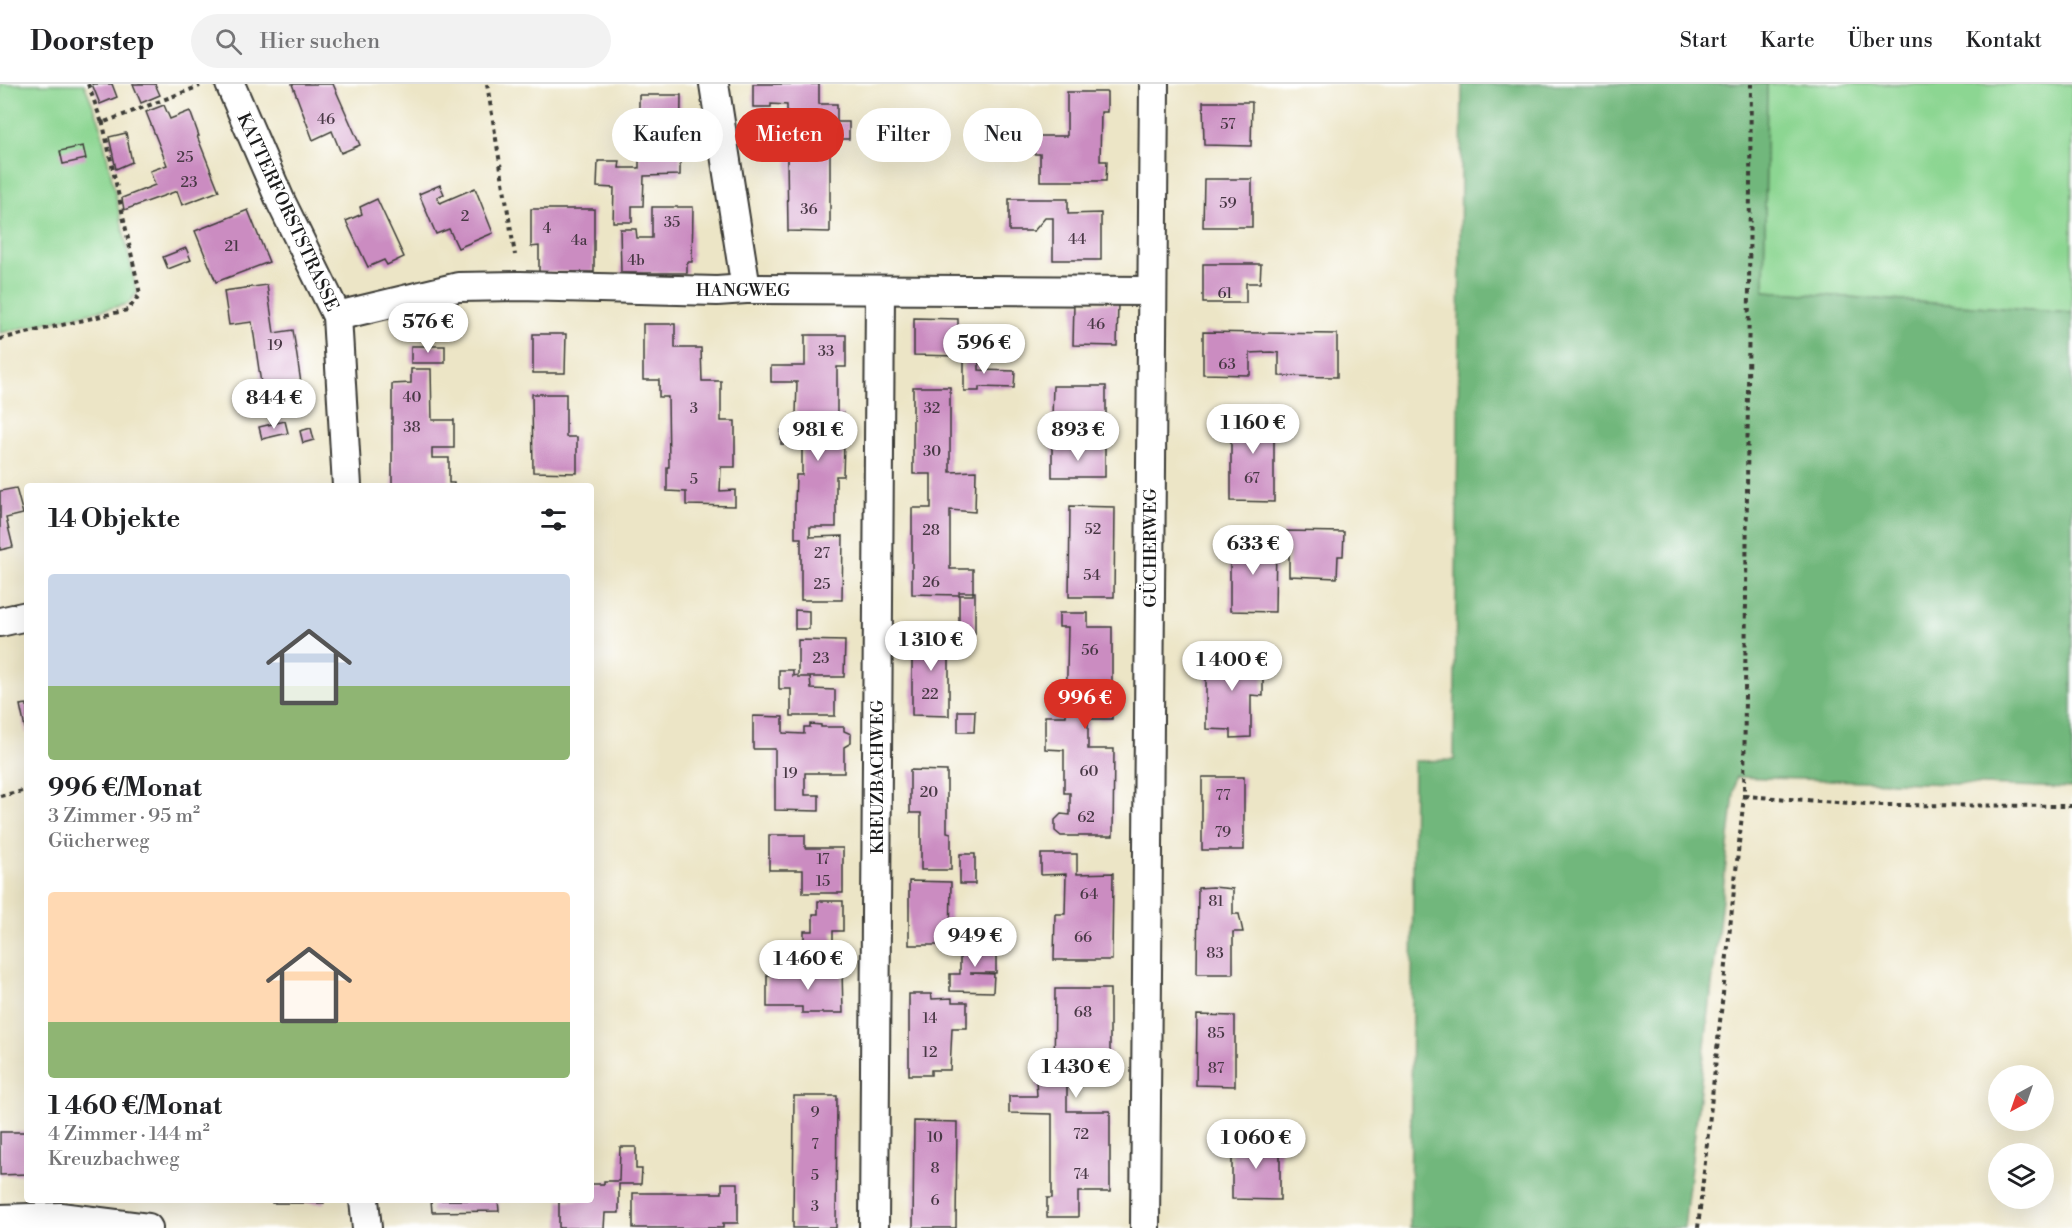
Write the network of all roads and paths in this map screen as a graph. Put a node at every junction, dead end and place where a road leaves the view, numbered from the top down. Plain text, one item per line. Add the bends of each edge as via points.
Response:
1 (88, 84) edge
2 (206, 84) edge
3 (230, 84) edge
4 (487, 84) edge
5 (714, 84) edge
6 (1154, 84) edge
7 (1751, 84) edge
8 (102, 121) junction
9 (520, 286) junction
10 (746, 289) junction
11 (880, 290) junction
12 (1152, 291) junction
13 (337, 316) junction
14 (0, 339) edge
15 (346, 483) edge
16 (24, 616) edge
17 (0, 621) edge
18 (24, 791) edge
19 (0, 796) edge
20 (1744, 796) junction
21 (2072, 807) edge
22 (364, 1203) edge
23 (0, 1219) edge
24 (60, 1222) edge
25 (148, 1228) edge
26 (368, 1228) edge
27 (874, 1228) edge
28 (1145, 1228) edge
29 (1698, 1228) edge

1 - 8 path
2 - 8 path
3 - 13 street, KATTERFORSTSTRASSE via 280,202
4 - 9 path
5 - 10 street
6 - 12 street, GÜCHERWEG
7 - 20 path
8 - 14 path via 140,294 128,310
9 - 10 street, HANGWEG
9 - 13 street, HANGWEG via 458,287
10 - 11 street, HANGWEG
11 - 12 street, HANGWEG
11 - 27 street, KREUZBACHWEG
12 - 28 street, GÜCHERWEG
13 - 15 street, KATTERFORSTSTRASSE
16 - 17 street
18 - 19 path
20 - 21 path via 1882,805
20 - 29 path
22 - 26 street
23 - 24 street
24 - 25 street

